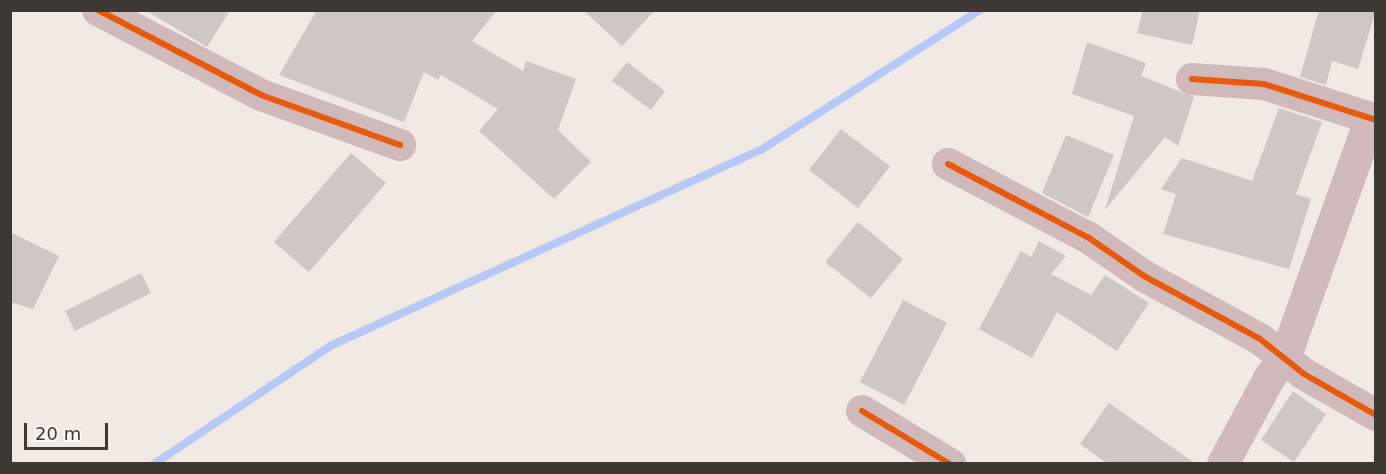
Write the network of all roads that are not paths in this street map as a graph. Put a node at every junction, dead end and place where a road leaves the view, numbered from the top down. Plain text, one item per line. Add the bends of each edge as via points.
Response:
1 (98, 10) edge
2 (1192, 79) dead end
3 (1373, 119) edge
4 (400, 145) dead end
5 (948, 164) dead end
6 (1285, 358) junction
7 (862, 411) dead end
8 (1376, 415) edge
9 (950, 464) edge
10 (1223, 464) edge

1 - 4 street via 261,95
2 - 3 street via 1264,84
3 - 6 street
5 - 6 street via 1089,238 1143,276 1260,339
6 - 8 street via 1304,374
6 - 10 street via 1270,377
7 - 9 street

